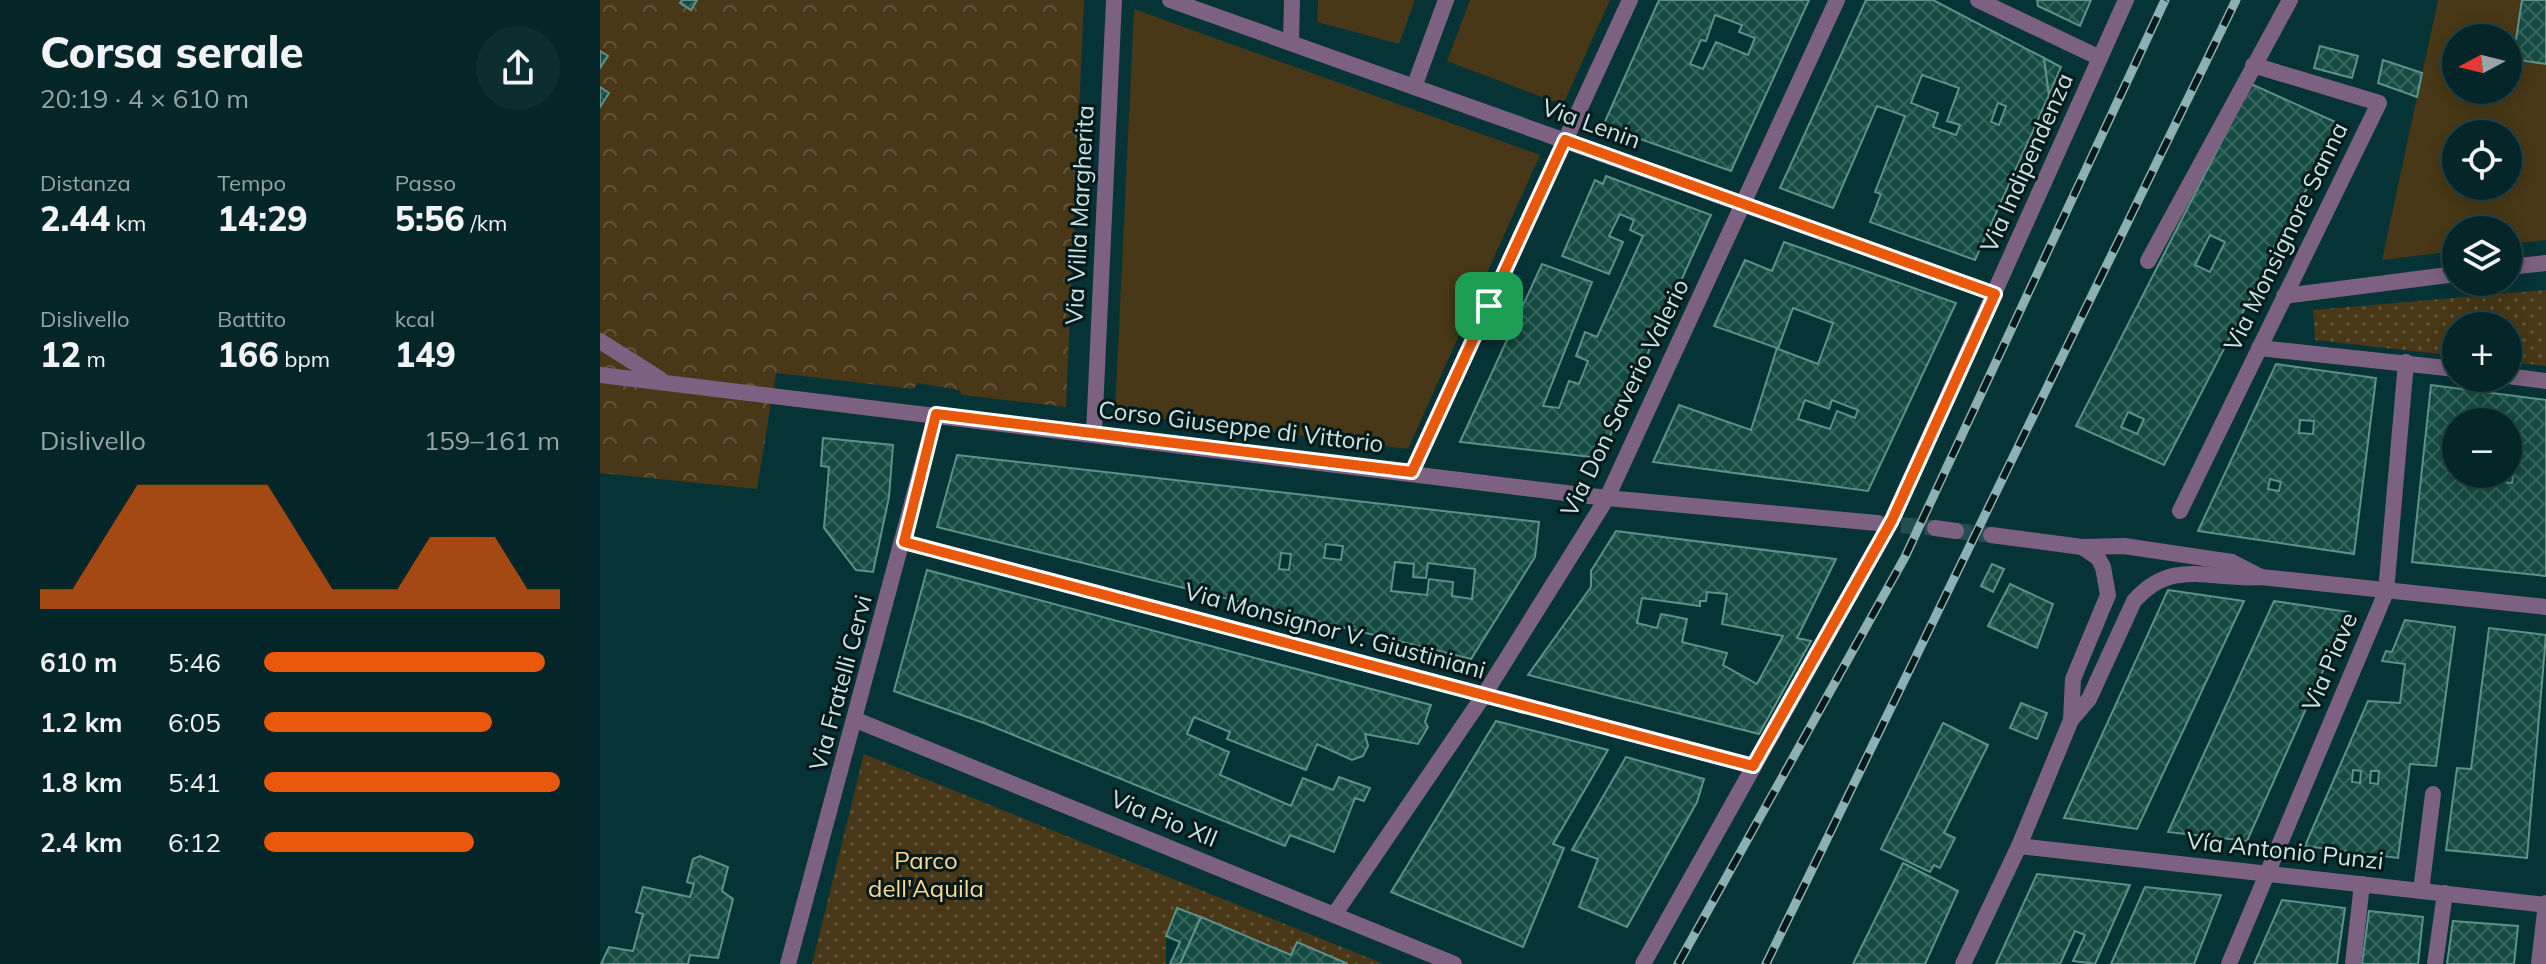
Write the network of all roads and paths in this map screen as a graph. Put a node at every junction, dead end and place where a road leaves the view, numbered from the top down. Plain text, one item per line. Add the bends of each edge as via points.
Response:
1 (1114, 0) edge
2 (1170, 0) edge
3 (1292, 0) edge
4 (1446, 0) edge
5 (1630, 0) edge
6 (1837, 0) edge
7 (1978, 0) edge
8 (2126, 0) edge
9 (2290, 0) edge
10 (1291, 43) junction
11 (2100, 58) junction
12 (2253, 65) junction
13 (1414, 87) junction
14 (1565, 140) junction
15 (1745, 204) junction
16 (2148, 261) dead end
17 (2546, 263) edge
18 (2522, 266) edge
19 (2442, 276) edge
20 (1995, 294) junction
21 (2284, 296) junction
22 (600, 341) edge
23 (2259, 348) junction
24 (2406, 362) junction
25 (2442, 367) edge
26 (600, 375) edge
27 (2522, 378) edge
28 (2546, 381) edge
29 (669, 384) junction
30 (936, 414) junction
31 (1094, 433) junction
32 (1412, 472) junction
33 (1607, 498) junction
34 (2180, 511) dead end
35 (1884, 522) junction
36 (1935, 528) tunnel mouth
37 (1956, 531) tunnel mouth
38 (1991, 535) tunnel mouth
39 (904, 542) junction
40 (2082, 547) junction
41 (2261, 577) junction
42 (2386, 592) junction
43 (2546, 607) edge
44 (1484, 695) junction
45 (856, 720) junction
46 (2071, 720) junction
47 (1753, 766) junction
48 (2433, 794) dead end
49 (2019, 846) junction
50 (2267, 874) junction
51 (2362, 884) junction
52 (2421, 891) junction
53 (2445, 893) junction
54 (2546, 904) edge
55 (1334, 915) junction
56 (788, 964) edge
57 (1454, 964) edge
58 (1643, 964) edge
59 (1963, 964) edge
60 (2229, 964) edge
61 (2353, 964) edge
62 (2435, 964) edge
63 (2539, 964) edge

1 - 31 street, Via Villa Margherita
2 - 10 street, Via Lenin
3 - 10 street
4 - 13 street
5 - 14 street
6 - 15 street, Via Don Saverio Valerio
7 - 11 street
8 - 11 street, Via Indipendenza
9 - 12 street
10 - 13 street, Via Lenin
11 - 20 street, Via Indipendenza
12 - 16 street
12 - 21 street, Via Monsignore Sanna via 2379,103
13 - 14 street, Via Lenin
14 - 15 street, Via Lenin
14 - 32 street
15 - 20 street, Via Lenin
15 - 33 street, Via Don Saverio Valerio
17 - 18 street
19 - 21 street
20 - 35 street, Via Indipendenza
21 - 23 street, Via Monsignore Sanna
22 - 29 street
23 - 24 street
23 - 34 street, Via Monsignore Sanna
24 - 25 street
24 - 42 street, Via Piave
26 - 29 street, Corso Giuseppe di Vittorio
27 - 28 street
29 - 30 street, Corso Giuseppe di Vittorio
30 - 31 street, Corso Giuseppe di Vittorio
30 - 39 street, Via Fratelli Cervi
31 - 32 street, Corso Giuseppe di Vittorio
32 - 33 street, Corso Giuseppe di Vittorio
33 - 35 street, Corso Giuseppe di Vittorio
33 - 44 street, Via Don Saverio Valerio
35 - 47 street, Via Indipendenza
36 - 37 street
38 - 40 street
39 - 44 street, Via Monsignor V. Giustiniani
39 - 45 street, Via Fratelli Cervi
40 - 41 street via 2124,546 2232,562
40 - 46 street via 2103,567 2108,595 2073,679
41 - 42 street
41 - 46 street via 2176,572 2158,580 2134,601 2089,699
42 - 43 street
42 - 50 street, Via Piave
44 - 47 street, Via Monsignor V. Giustiniani
44 - 55 street, Via Don Saverio Valerio
45 - 55 street, Via Pio XII
45 - 56 street, Via Fratelli Cervi
46 - 49 street
47 - 58 street, Via Indipendenza
48 - 52 street
49 - 50 street, Vía Antonio Punzi
49 - 59 street
50 - 51 street, Vía Antonio Punzi
50 - 60 street, Via Piave
51 - 52 street, Vía Antonio Punzi
51 - 61 street
52 - 53 street, Vía Antonio Punzi
53 - 54 street, Vía Antonio Punzi
53 - 62 street
54 - 63 street
55 - 57 street, Via Pio XII

